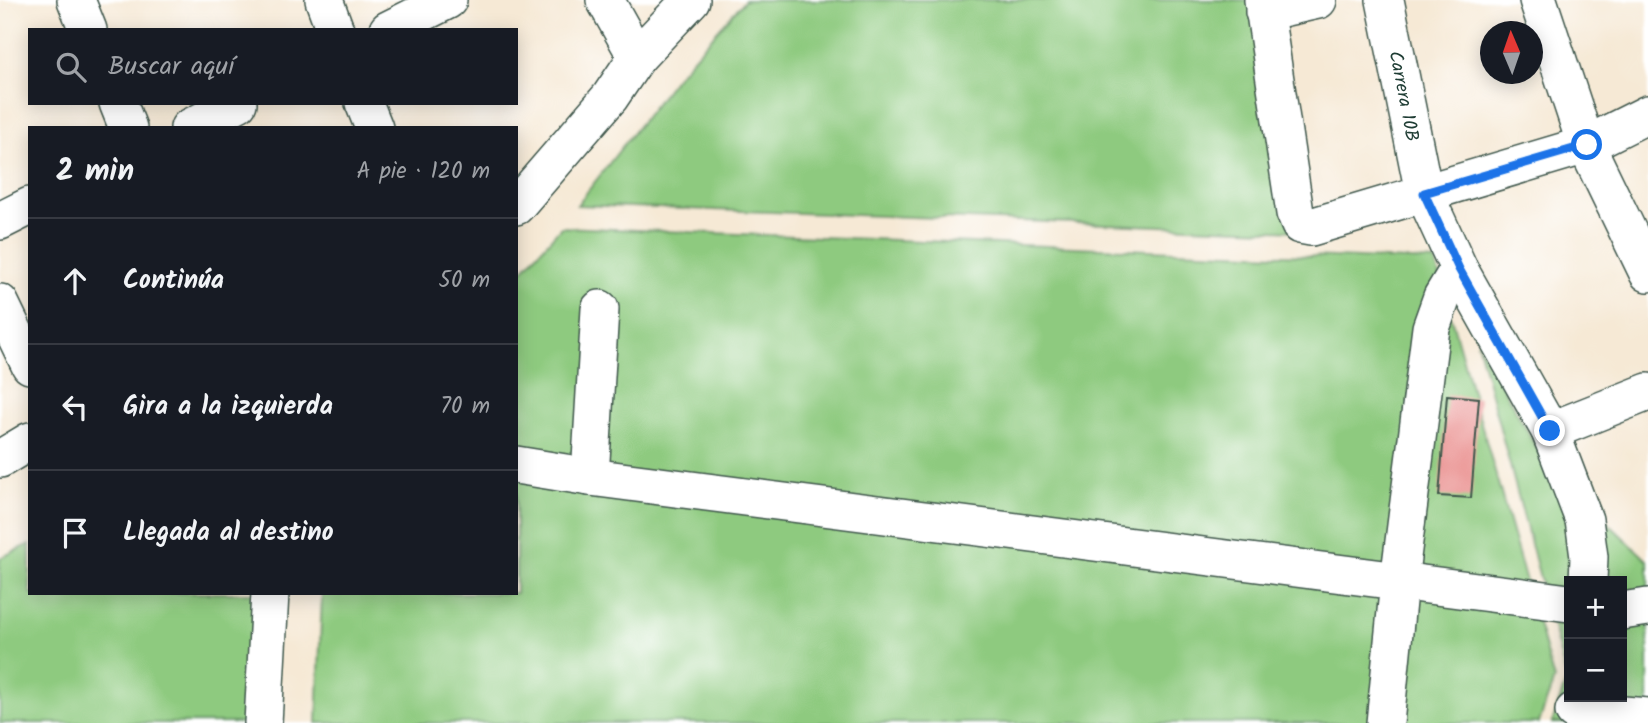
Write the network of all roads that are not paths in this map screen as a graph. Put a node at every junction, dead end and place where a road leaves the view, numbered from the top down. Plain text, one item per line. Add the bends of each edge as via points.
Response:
1 (76, 0) edge
2 (324, 0) edge
3 (448, 0) edge
4 (606, 0) edge
5 (691, 0) edge
6 (1318, 0) edge
7 (1385, 0) edge
8 (1538, 0) edge
9 (1263, 6) edge
10 (88, 28) edge
11 (334, 28) edge
12 (392, 28) edge
13 (637, 57) junction
14 (119, 105) edge
15 (234, 105) edge
16 (365, 105) edge
17 (1648, 114) edge
18 (127, 126) edge
19 (193, 126) edge
20 (373, 126) edge
21 (1587, 145) junction
22 (1424, 193) junction
23 (518, 204) edge
24 (28, 207) edge
25 (0, 220) edge
26 (1459, 269) junction
27 (1648, 273) edge
28 (0, 303) edge
29 (600, 309) dead end
30 (28, 361) edge
31 (1648, 392) edge
32 (1550, 431) junction
33 (28, 442) edge
34 (0, 458) edge
35 (518, 465) edge
36 (590, 477) junction
37 (1588, 576) edge
38 (1399, 581) junction
39 (270, 595) edge
40 (1564, 602) edge
41 (1648, 607) edge
42 (1627, 610) edge
43 (1574, 710) edge
44 (1648, 717) edge
45 (263, 723) edge
46 (1385, 723) edge

1 - 10 street
2 - 11 street
3 - 12 street
4 - 13 street
5 - 13 street
6 - 9 street
7 - 22 street, Carrera 10B
8 - 21 street
9 - 22 street via 1300,225 1311,227
13 - 23 street via 610,97
14 - 18 street
15 - 19 street
16 - 20 street
17 - 21 street
21 - 22 street
21 - 27 street
22 - 26 street, Carrera 10B
24 - 25 street
26 - 32 street, Carrera 10B
26 - 38 street via 1431,328
28 - 30 street
29 - 36 street
31 - 32 street
32 - 37 street, Carrera 10B via 1584,520
33 - 34 street
35 - 36 street
36 - 38 street
38 - 40 street
38 - 46 street
39 - 45 street
41 - 42 street
43 - 44 street

